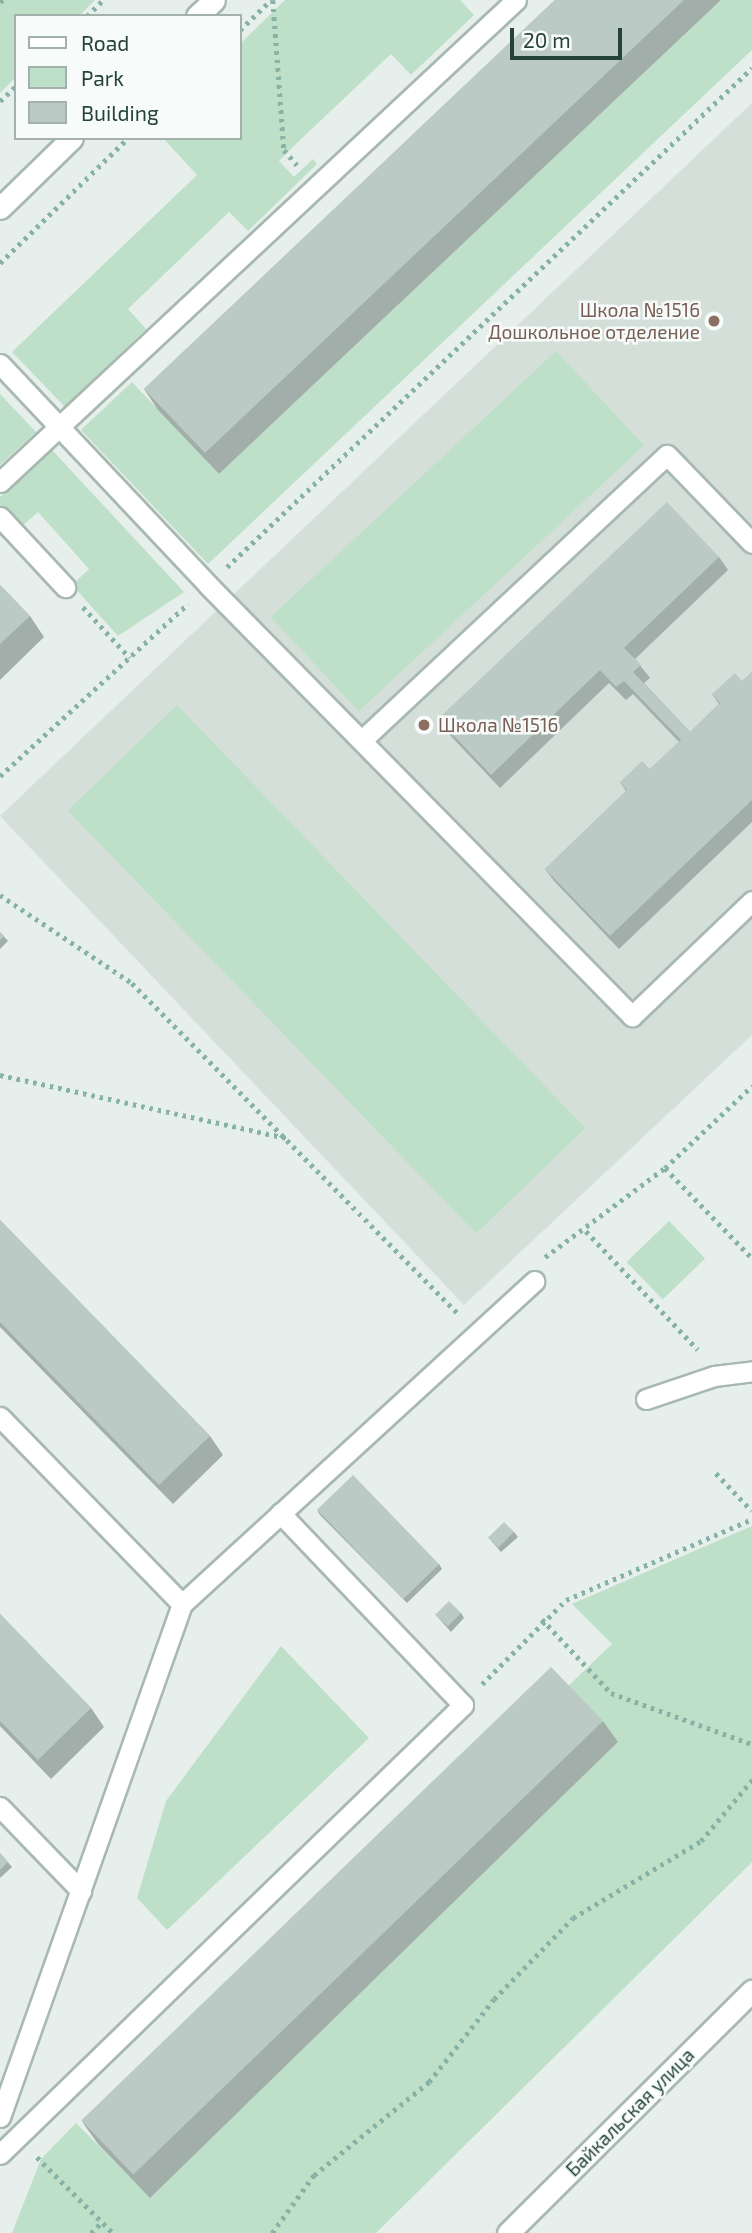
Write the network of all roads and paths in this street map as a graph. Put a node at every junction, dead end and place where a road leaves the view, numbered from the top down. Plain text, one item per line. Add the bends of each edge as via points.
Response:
1 (103, 0) edge
2 (214, 0) edge
3 (272, 0) edge
4 (516, 0) edge
5 (89, 14) edge
6 (199, 14) edge
7 (242, 28) edge
8 (752, 68) edge
9 (14, 88) edge
10 (0, 102) edge
11 (70, 140) edge
12 (126, 140) edge
13 (316, 186) junction
14 (0, 208) edge
15 (0, 263) edge
16 (0, 364) edge
17 (60, 427) junction
18 (0, 482) edge
19 (0, 517) edge
20 (752, 543) edge
21 (208, 585) junction
22 (65, 587) joint
23 (130, 658) junction
24 (362, 740) junction
25 (0, 776) edge
26 (0, 895) edge
27 (752, 901) edge
28 (0, 1075) edge
29 (752, 1086) edge
30 (288, 1138) junction
31 (665, 1168) junction
32 (586, 1231) junction
33 (752, 1258) edge
34 (536, 1272) joint
35 (460, 1317) dead end
36 (752, 1371) edge
37 (722, 1375) junction
38 (646, 1399) dead end
39 (0, 1417) edge
40 (716, 1474) dead end
41 (752, 1511) edge
42 (280, 1513) junction
43 (752, 1519) edge
44 (182, 1604) junction
45 (542, 1619) junction
46 (463, 1705) junction
47 (752, 1744) edge
48 (752, 1780) edge
49 (0, 1807) edge
50 (80, 1891) junction
51 (752, 1991) edge
52 (0, 2117) edge
53 (17, 2137) junction
54 (0, 2154) edge
55 (103, 2222) junction
56 (91, 2233) edge
57 (113, 2233) edge
58 (272, 2233) edge
59 (508, 2233) edge

1 - 5 path
2 - 6 street
3 - 7 path
3 - 13 path via 284,150
4 - 13 lane
8 - 21 path
9 - 10 path
11 - 14 street
12 - 15 path
13 - 17 lane
16 - 17 lane
17 - 18 lane
17 - 21 lane
19 - 22 lane
20 - 24 lane via 667,456
21 - 23 path
21 - 24 lane
22 - 23 path
23 - 25 path
24 - 27 lane via 632,1016
26 - 30 path via 132,983
28 - 30 path
29 - 31 path
30 - 35 path
31 - 32 path
31 - 33 path
32 - 34 path via 578,1227
32 - 37 path
34 - 42 lane
36 - 37 lane
37 - 38 lane
39 - 44 lane
40 - 41 path
42 - 44 lane
42 - 46 lane
43 - 45 path via 566,1600
44 - 50 lane
45 - 46 path
45 - 47 path via 611,1693
46 - 53 lane
48 - 58 path via 701,1841 573,1918 494,1999 429,2081 314,2175
49 - 50 lane
50 - 52 lane
51 - 59 street, Байкальская улица
53 - 54 lane
53 - 55 path
55 - 56 path
55 - 57 path

